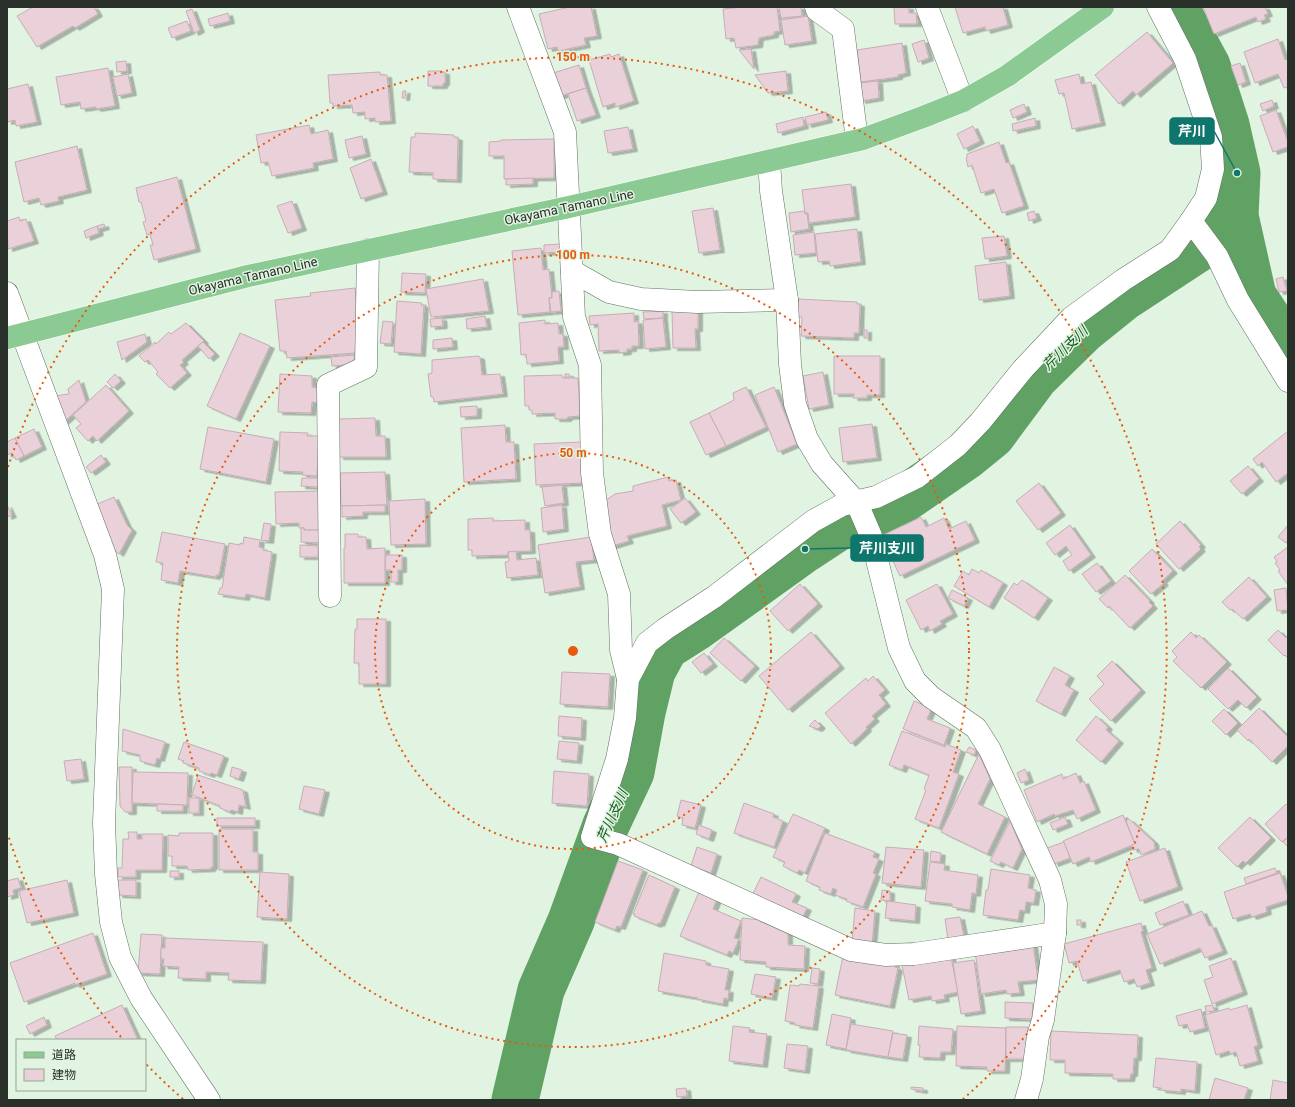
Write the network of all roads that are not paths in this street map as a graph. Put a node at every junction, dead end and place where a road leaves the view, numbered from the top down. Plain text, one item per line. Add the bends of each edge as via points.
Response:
1 (518, 7) edge
2 (816, 7) edge
3 (928, 7) edge
4 (1103, 7) edge
5 (1158, 7) edge
6 (963, 101) junction
7 (857, 140) junction
8 (769, 161) junction
9 (569, 207) junction
10 (1191, 221) junction
11 (368, 250) junction
12 (572, 271) junction
13 (7, 293) edge
14 (787, 300) junction
15 (15, 336) edge
16 (1288, 381) edge
17 (857, 504) junction
18 (330, 596) dead end
19 (628, 679) junction
20 (1055, 933) junction
21 (209, 1100) edge
22 (1026, 1100) edge

1 - 9 street via 565,132
2 - 7 street via 843,29
3 - 6 street
4 - 6 main road, Okayama Tamano Line via 1007,76
5 - 10 street via 1185,59 1211,137 1213,169 1206,198
6 - 7 main road, Okayama Tamano Line
7 - 8 main road, Okayama Tamano Line
8 - 9 main road, Okayama Tamano Line
8 - 14 street
9 - 11 main road, Okayama Tamano Line
9 - 12 street
10 - 16 street via 1217,256 1238,300
10 - 17 street via 1170,250 1123,280 1072,318 1023,369 958,445 917,477
11 - 15 main road, Okayama Tamano Line via 248,276
11 - 18 street via 366,367 328,385
12 - 14 street via 610,292 641,299 697,302
12 - 19 street via 574,317 590,365 592,473 600,534 619,594 621,650
13 - 15 street
14 - 17 street via 790,364 796,404 807,439 822,464
15 - 21 street via 105,555 113,589 104,823 111,922 120,957 141,998
17 - 19 street via 842,505 813,521 714,597 664,628 647,643
17 - 20 street via 871,536 899,648 915,681 931,696 976,728 990,750 1050,880 1056,904
19 - 20 street via 625,718 617,759 592,837 618,844 851,950 886,955 914,954
20 - 22 street via 1043,1020

